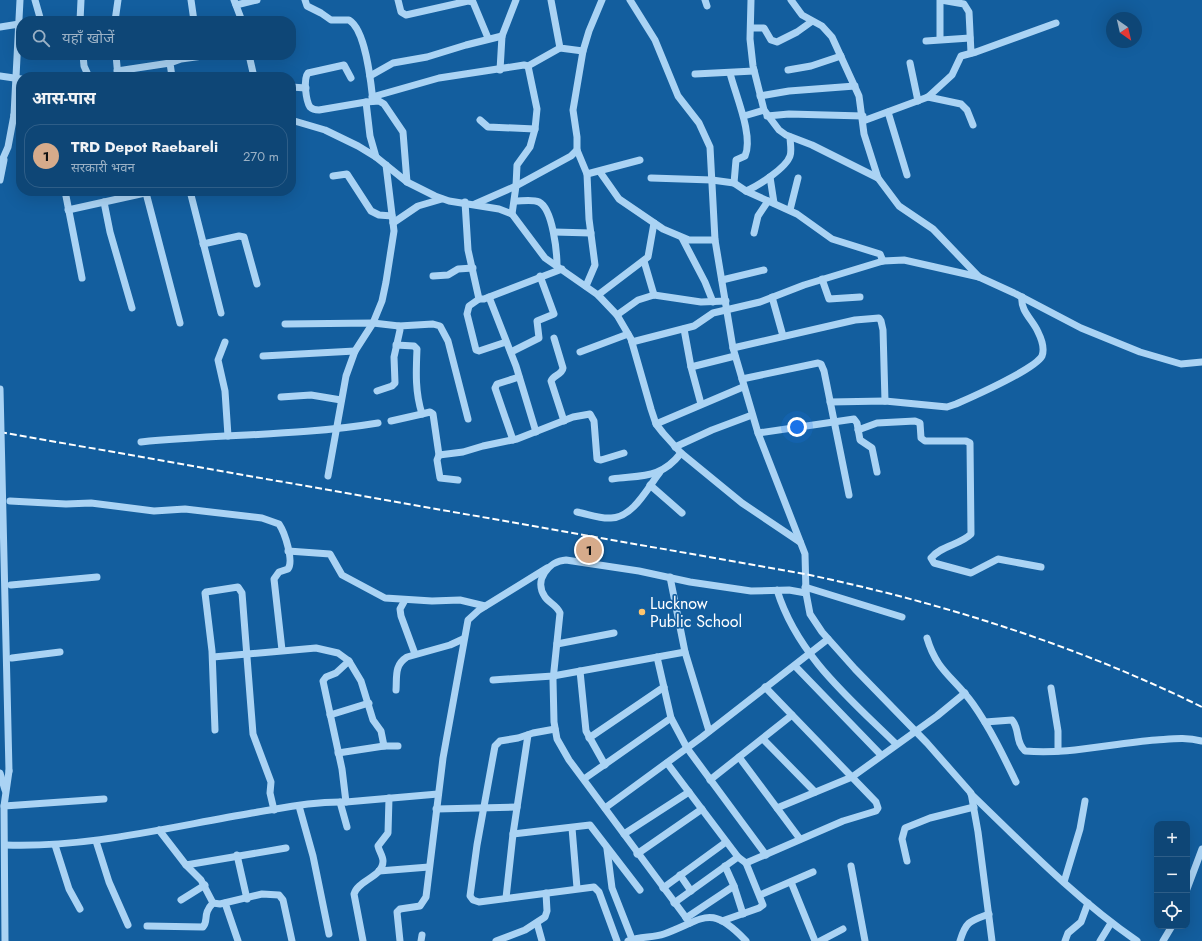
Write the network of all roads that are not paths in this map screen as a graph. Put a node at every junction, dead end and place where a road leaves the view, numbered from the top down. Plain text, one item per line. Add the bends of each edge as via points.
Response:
1 (20, 0) edge
2 (35, 0) edge
3 (81, 0) edge
4 (118, 0) edge
5 (190, 0) edge
6 (257, 0) edge
7 (305, 0) edge
8 (398, 0) edge
9 (516, 0) edge
10 (552, 0) edge
11 (602, 0) edge
12 (630, 0) edge
13 (751, 0) edge
14 (791, 0) edge
15 (940, 0) edge
16 (235, 3) edge
17 (439, 4) edge
18 (19, 16) edge
19 (40, 16) edge
20 (80, 16) edge
21 (116, 16) edge
22 (193, 16) edge
23 (240, 16) edge
24 (811, 22) junction
25 (16, 24) edge
26 (1056, 24) dead end
27 (0, 27) edge
28 (751, 28) junction
29 (502, 36) junction
30 (488, 38) junction
31 (970, 38) junction
32 (940, 39) junction
33 (926, 40) dead end
34 (560, 48) junction
35 (583, 51) junction
36 (971, 53) junction
37 (841, 56) junction
38 (18, 60) edge
39 (83, 60) edge
40 (117, 60) edge
41 (185, 60) edge
42 (250, 60) edge
43 (170, 63) junction
44 (910, 63) dead end
45 (528, 66) junction
46 (500, 70) junction
47 (788, 70) dead end
48 (754, 71) junction
49 (18, 72) edge
50 (87, 72) edge
51 (118, 72) edge
52 (127, 72) edge
53 (169, 72) edge
54 (252, 72) edge
55 (730, 73) junction
56 (695, 74) dead end
57 (0, 76) edge
58 (370, 76) junction
59 (351, 78) dead end
60 (16, 79) edge
61 (855, 86) junction
62 (296, 87) edge
63 (306, 88) junction
64 (760, 96) junction
65 (16, 97) edge
66 (928, 97) junction
67 (370, 100) junction
68 (918, 101) junction
69 (888, 112) junction
70 (765, 113) junction
71 (14, 115) joint
72 (744, 116) junction
73 (863, 119) junction
74 (480, 120) dead end
75 (296, 121) edge
76 (973, 125) dead end
77 (535, 129) junction
78 (790, 137) junction
79 (577, 150) junction
80 (376, 157) junction
81 (640, 160) dead end
82 (2, 164) edge
83 (386, 165) junction
84 (600, 172) junction
85 (587, 174) junction
86 (907, 175) dead end
87 (333, 176) dead end
88 (770, 177) junction
89 (651, 178) dead end
90 (798, 178) dead end
91 (878, 178) junction
92 (0, 180) edge
93 (712, 180) junction
94 (407, 182) junction
95 (734, 183) junction
96 (516, 186) junction
97 (746, 191) junction
98 (66, 196) edge
99 (132, 196) edge
100 (147, 196) edge
101 (191, 196) edge
102 (442, 199) junction
103 (515, 201) junction
104 (104, 202) junction
105 (465, 202) junction
106 (771, 202) junction
107 (475, 204) junction
108 (68, 210) junction
109 (790, 210) junction
110 (512, 214) junction
111 (392, 219) junction
112 (654, 223) junction
113 (554, 232) junction
114 (754, 232) dead end
115 (591, 234) junction
116 (682, 238) junction
117 (715, 240) junction
118 (203, 244) junction
119 (644, 261) junction
120 (883, 261) junction
121 (473, 268) junction
122 (559, 268) junction
123 (764, 270) dead end
124 (432, 276) dead end
125 (540, 276) junction
126 (979, 277) junction
127 (82, 278) dead end
128 (822, 279) junction
129 (722, 280) junction
130 (258, 284) dead end
131 (586, 286) junction
132 (598, 295) junction
133 (654, 295) junction
134 (772, 297) junction
135 (860, 297) dead end
136 (1022, 297) junction
137 (489, 298) junction
138 (479, 299) junction
139 (726, 301) junction
140 (713, 302) junction
141 (132, 308) dead end
142 (727, 309) junction
143 (221, 313) dead end
144 (617, 314) junction
145 (180, 323) dead end
146 (373, 323) junction
147 (284, 324) dead end
148 (399, 326) junction
149 (684, 329) junction
150 (628, 334) junction
151 (783, 336) junction
152 (554, 338) dead end
153 (225, 342) dead end
154 (506, 342) junction
155 (632, 342) junction
156 (396, 345) junction
157 (733, 348) junction
158 (355, 351) junction
159 (511, 352) junction
160 (580, 352) dead end
161 (263, 356) dead end
162 (735, 356) junction
163 (1202, 362) edge
164 (691, 367) junction
165 (519, 377) junction
166 (742, 379) junction
167 (743, 387) junction
168 (0, 389) edge
169 (377, 391) dead end
170 (281, 397) dead end
171 (341, 400) junction
172 (885, 401) junction
173 (830, 402) junction
174 (701, 404) junction
175 (422, 414) junction
176 (752, 415) junction
177 (468, 418) dead end
178 (564, 420) junction
179 (391, 421) dead end
180 (833, 422) junction
181 (378, 423) dead end
182 (656, 424) junction
183 (336, 430) junction
184 (858, 430) junction
185 (536, 432) junction
186 (758, 433) junction
187 (228, 436) junction
188 (513, 440) junction
189 (141, 442) dead end
190 (675, 447) junction
191 (624, 453) dead end
192 (681, 453) junction
193 (439, 455) junction
194 (660, 472) junction
195 (877, 472) dead end
196 (328, 476) dead end
197 (458, 480) dead end
198 (612, 480) dead end
199 (650, 485) junction
200 (849, 495) dead end
201 (10, 501) dead end
202 (577, 512) dead end
203 (682, 512) dead end
204 (800, 543) junction
205 (288, 550) junction
206 (1041, 567) dead end
207 (547, 568) junction
208 (97, 577) dead end
209 (670, 578) junction
210 (11, 585) dead end
211 (777, 590) junction
212 (806, 590) junction
213 (405, 600) junction
214 (485, 606) junction
215 (902, 617) dead end
216 (614, 633) dead end
217 (927, 638) dead end
218 (463, 639) junction
219 (828, 639) junction
220 (557, 644) junction
221 (282, 650) junction
222 (60, 652) dead end
223 (685, 652) junction
224 (248, 654) junction
225 (415, 654) junction
226 (809, 655) junction
227 (213, 657) junction
228 (657, 657) junction
229 (12, 658) dead end
230 (349, 661) junction
231 (795, 666) junction
232 (580, 671) junction
233 (553, 676) junction
234 (493, 680) dead end
235 (765, 687) junction
236 (664, 688) junction
237 (1051, 688) dead end
238 (396, 690) dead end
239 (965, 694) junction
240 (369, 703) junction
241 (330, 715) junction
242 (792, 716) junction
243 (671, 718) junction
244 (985, 722) junction
245 (555, 729) junction
246 (215, 730) dead end
247 (709, 731) junction
248 (915, 731) junction
249 (528, 734) junction
250 (589, 738) junction
251 (763, 738) junction
252 (1202, 741) edge
253 (896, 744) junction
254 (384, 746) junction
255 (398, 746) dead end
256 (687, 748) junction
257 (1058, 751) junction
258 (338, 752) junction
259 (881, 755) junction
260 (739, 757) junction
261 (667, 763) junction
262 (605, 765) junction
263 (0, 773) edge
264 (852, 777) junction
265 (584, 779) junction
266 (710, 780) junction
267 (1016, 782) dead end
268 (689, 792) junction
269 (815, 792) junction
270 (971, 793) junction
271 (438, 794) junction
272 (6, 796) junction
273 (389, 798) junction
274 (104, 799) dead end
275 (1085, 801) dead end
276 (343, 802) junction
277 (4, 806) junction
278 (299, 806) junction
279 (483, 807) junction
280 (517, 807) junction
281 (974, 807) junction
282 (605, 808) junction
283 (777, 808) junction
284 (436, 809) junction
285 (702, 809) junction
286 (274, 810) junction
287 (347, 827) dead end
288 (572, 828) junction
289 (159, 830) junction
290 (513, 834) junction
291 (624, 834) junction
292 (800, 839) junction
293 (96, 841) junction
294 (726, 842) junction
295 (5, 845) junction
296 (55, 845) junction
297 (286, 848) dead end
298 (607, 849) junction
299 (1202, 849) edge
300 (637, 854) junction
301 (237, 855) junction
302 (766, 855) junction
303 (1201, 856) edge
304 (738, 857) junction
305 (907, 861) dead end
306 (746, 863) junction
307 (186, 865) junction
308 (725, 866) junction
309 (851, 866) dead end
310 (429, 867) junction
311 (379, 871) junction
312 (814, 872) dead end
313 (680, 875) junction
314 (791, 882) junction
315 (1064, 882) junction
316 (1190, 882) edge
317 (205, 886) junction
318 (734, 886) junction
319 (577, 888) junction
320 (663, 888) junction
321 (640, 890) dead end
322 (691, 891) junction
323 (546, 893) junction
324 (760, 895) junction
325 (506, 898) junction
326 (246, 899) junction
327 (181, 900) dead end
328 (213, 903) junction
329 (225, 903) junction
330 (674, 903) junction
331 (1088, 903) junction
332 (80, 910) dead end
333 (743, 914) junction
334 (989, 914) junction
335 (688, 920) junction
336 (722, 921) junction
337 (537, 923) junction
338 (1111, 923) junction
339 (128, 925) dead end
340 (147, 926) dead end
341 (843, 929) dead end
342 (1170, 929) edge
343 (329, 934) dead end
344 (655, 938) edge
345 (630, 940) edge
346 (5, 941) edge
347 (238, 941) edge
348 (292, 941) edge
349 (363, 941) edge
350 (400, 941) edge
351 (496, 941) edge
352 (542, 941) edge
353 (617, 941) edge
354 (746, 941) edge
355 (815, 941) edge
356 (820, 941) edge
357 (865, 941) edge
358 (960, 941) edge
359 (992, 941) edge
360 (1065, 941) edge
361 (1100, 941) edge
362 (1137, 941) edge
363 (1163, 941) edge

1 - 18 street
2 - 19 street
3 - 20 street
4 - 21 street
5 - 22 street
6 - 16 street
7 - 58 street via 307,6 329,19 353,22 359,33
8 - 17 street via 401,12 406,15
9 - 29 street
10 - 34 street
11 - 35 street
12 - 93 street via 655,40 678,96 704,131 710,147
13 - 28 street
14 - 24 street
15 - 31 street via 967,6
15 - 32 street
16 - 23 street
17 - 30 street via 473,2
24 - 28 street via 777,42 771,40 764,28
24 - 37 street via 827,31
25 - 27 street
26 - 36 street
28 - 48 street
29 - 30 street
29 - 46 street
30 - 58 street via 426,57 394,63
31 - 32 street
31 - 36 street
32 - 33 street
34 - 35 street
34 - 45 street
35 - 79 street via 574,110
36 - 66 street via 961,56 952,75
37 - 47 street via 811,66
37 - 61 street
38 - 49 street
39 - 50 street
40 - 51 street
41 - 43 street
42 - 54 street
43 - 52 street
43 - 53 street
44 - 68 street
45 - 46 street
45 - 77 street via 537,109
46 - 67 street via 439,78
48 - 55 street
48 - 64 street
55 - 56 street
55 - 72 street
57 - 60 street
58 - 67 street
59 - 63 street via 344,65 312,71 306,76
61 - 64 street
61 - 73 street
62 - 63 street
63 - 67 street via 309,104 314,110
64 - 70 street
65 - 71 street
66 - 68 street
66 - 76 street via 961,104 967,110
67 - 80 street via 370,136
67 - 94 street via 384,104 403,132
68 - 69 street
69 - 73 street
69 - 86 street
70 - 72 street
70 - 73 street
70 - 78 street via 779,130
71 - 82 street
72 - 95 street via 746,154 736,160
73 - 91 street via 864,134
74 - 77 street via 488,127
75 - 80 street via 325,130
77 - 96 street via 530,147 517,165
78 - 88 street via 790,157
78 - 91 street via 812,145
79 - 85 street
79 - 96 street via 571,156
80 - 83 street
81 - 84 street
82 - 92 street
83 - 94 street
83 - 111 street
84 - 85 street
84 - 112 street via 619,199
85 - 115 street
87 - 111 street via 347,174 371,211
88 - 97 street
88 - 106 street
89 - 93 street
90 - 109 street
91 - 126 street via 899,206 933,229
93 - 95 street
93 - 117 street
94 - 102 street
95 - 97 street
96 - 103 street
96 - 107 street
97 - 106 street
98 - 108 street
99 - 104 street
100 - 145 street
101 - 118 street
102 - 105 street
102 - 111 street via 418,206
103 - 110 street
103 - 113 street via 540,202
104 - 108 street
104 - 141 street
105 - 107 street
105 - 121 street via 468,250
106 - 109 street
106 - 114 street via 758,216
107 - 110 street via 499,208
108 - 127 street
109 - 120 street via 832,239 880,254
110 - 122 street via 539,251
111 - 146 street via 394,231 386,282
112 - 116 street
112 - 119 street via 650,253
113 - 115 street
113 - 122 street
115 - 131 street via 596,265
116 - 117 street
116 - 140 street via 709,289
117 - 129 street
118 - 130 street via 238,236 244,238
118 - 143 street
119 - 132 street
119 - 133 street
120 - 126 street via 920,262
120 - 128 street
121 - 124 street via 458,269 448,275
121 - 138 street
122 - 125 street
122 - 131 street
123 - 129 street
125 - 137 street
125 - 159 street via 554,314 537,321 539,338
126 - 136 street
128 - 134 street
128 - 135 street via 829,299
129 - 139 street
131 - 132 street
132 - 144 street
133 - 140 street
133 - 144 street via 638,300
134 - 142 street via 748,306
134 - 151 street
136 - 163 street via 1081,328 1140,352 1181,364
136 - 172 street via 1021,304 1038,330 1043,348 1040,359 1035,363 970,398 947,407
137 - 138 street
137 - 154 street
138 - 154 street via 469,306 467,314 476,350
139 - 140 street
139 - 142 street
142 - 149 street via 710,314 694,326
142 - 157 street
144 - 150 street
146 - 147 street
146 - 148 street
146 - 158 street
148 - 156 street
148 - 177 street via 440,326 448,341
149 - 155 street
149 - 164 street
150 - 155 street
150 - 160 street
151 - 157 street
151 - 172 street via 856,320 879,318 883,330
152 - 178 street via 563,368 551,381
153 - 187 street via 218,360 226,396
154 - 159 street
155 - 182 street
156 - 169 street via 395,383
156 - 175 street via 417,348 417,392
157 - 162 street
158 - 161 street
158 - 171 street
159 - 165 street
162 - 164 street
162 - 166 street
164 - 174 street
165 - 185 street
165 - 188 street via 497,384 495,388
166 - 167 street
166 - 173 street via 818,363 823,366
167 - 174 street
167 - 176 street
168 - 272 street, bridge via 9,771
170 - 171 street via 311,395
171 - 183 street
172 - 173 street
173 - 180 street
174 - 182 street
175 - 179 street
175 - 193 street via 433,414
176 - 186 street
176 - 190 street
178 - 185 street
178 - 191 street via 580,415 592,415 598,460
180 - 184 street via 854,419
180 - 186 street
180 - 200 street
181 - 183 street
182 - 190 street
183 - 187 street
183 - 196 street
184 - 195 street via 860,440 872,448
184 - 206 street via 877,423 915,421 920,423 921,438 924,442 970,443 971,534 932,556 933,561 971,573 998,559
185 - 188 street
186 - 204 street
187 - 189 street
188 - 193 street
190 - 192 street
192 - 194 street
192 - 204 street via 742,503
193 - 197 street via 437,460 440,478
194 - 198 street
194 - 199 street
199 - 202 street via 635,505 611,519
199 - 203 street
201 - 205 street via 91,503 154,511 185,509 262,518 279,524 286,537
204 - 212 street via 806,562
205 - 213 street via 330,554 339,571 347,578 385,598
205 - 221 street via 290,566 288,570 279,572 274,579
207 - 209 street via 566,560
207 - 214 street
207 - 220 street via 542,589 545,597 559,610
208 - 210 street
209 - 211 street via 751,591
209 - 223 street
211 - 212 street
211 - 226 street via 790,624
212 - 215 street
212 - 219 street via 810,614
213 - 214 street via 460,600
213 - 225 street via 400,609 401,616
214 - 218 street via 468,620
216 - 220 street
217 - 239 street via 932,655 938,664
218 - 225 street via 450,646
218 - 271 street
219 - 226 street
219 - 248 street
220 - 233 street
221 - 224 street
221 - 230 street via 316,648 338,653
222 - 229 street
223 - 228 street
223 - 247 street
224 - 227 street
224 - 227 street via 242,593 240,588 236,587 205,594
224 - 286 street via 254,734 271,782 270,793
225 - 238 street via 398,664
226 - 231 street
226 - 253 street via 834,684
227 - 246 street
228 - 232 street
228 - 236 street
230 - 240 street via 361,681
230 - 241 street via 323,681
231 - 235 street
231 - 259 street
232 - 233 street
232 - 250 street via 584,721
233 - 234 street
233 - 245 street
235 - 242 street
235 - 247 street
236 - 243 street
236 - 250 street
237 - 257 street via 1058,731
239 - 244 street
239 - 248 street
240 - 241 street
240 - 254 street via 374,720 381,731
241 - 258 street
242 - 251 street
242 - 264 street
243 - 256 street
243 - 262 street
244 - 257 street via 1012,720 1016,727 1018,743 1025,751
244 - 267 street
245 - 249 street
245 - 265 street via 561,747
247 - 256 street
248 - 253 street
248 - 270 street
249 - 279 street via 497,742
249 - 280 street
250 - 262 street
251 - 260 street
251 - 269 street
252 - 257 street via 1189,738 1147,740
253 - 259 street
254 - 255 street
254 - 258 street
256 - 261 street
256 - 266 street
258 - 276 street
259 - 264 street
260 - 266 street
260 - 283 street
261 - 268 street
261 - 282 street
262 - 265 street
263 - 272 street
264 - 269 street
264 - 292 street via 876,802 878,808
265 - 282 street
266 - 302 street
268 - 285 street
268 - 291 street
269 - 283 street
270 - 281 street
270 - 315 street
271 - 273 street
271 - 284 street
272 - 277 street
273 - 276 street
273 - 311 street via 388,833 378,846 383,862
274 - 277 street
275 - 315 street via 1080,829
276 - 278 street
276 - 287 street
277 - 295 street
278 - 286 street
278 - 343 street via 313,856
279 - 280 street
279 - 284 street
279 - 325 street via 470,896 476,902
280 - 290 street
281 - 305 street via 930,818 905,828 902,840
281 - 334 street
282 - 291 street
283 - 292 street
284 - 310 street
285 - 294 street
285 - 300 street
286 - 289 street
288 - 290 street
288 - 298 street via 590,826
288 - 319 street
289 - 293 street
289 - 307 street
290 - 325 street
291 - 300 street
292 - 302 street
293 - 296 street
293 - 339 street via 109,882
294 - 304 street
294 - 313 street
295 - 296 street
295 - 346 street
296 - 332 street
297 - 301 street
298 - 321 street
298 - 345 street via 612,888
299 - 303 street
300 - 320 street
301 - 307 street
301 - 326 street
302 - 306 street
303 - 316 street
304 - 306 street
304 - 308 street
306 - 324 street
307 - 317 street
308 - 318 street
308 - 322 street
309 - 357 street
310 - 311 street
310 - 350 street via 423,904 397,912
311 - 349 street via 355,891
312 - 314 street
313 - 320 street
313 - 322 street
314 - 324 street
314 - 355 street
315 - 331 street
317 - 327 street
317 - 328 street
318 - 333 street
318 - 335 street
319 - 323 street
319 - 353 street via 591,886 598,890
320 - 330 street
322 - 330 street
323 - 325 street
323 - 337 street via 547,914
324 - 333 street via 762,906
326 - 329 street
326 - 348 street via 262,894 281,897
328 - 329 street
328 - 340 street via 206,914 206,924 203,927
329 - 347 street
330 - 335 street
331 - 338 street
331 - 360 street via 1081,922 1068,933
333 - 336 street
334 - 358 street via 966,924
334 - 359 street
335 - 336 street via 708,916
335 - 344 street
336 - 354 street
337 - 351 street
337 - 352 street
338 - 361 street
338 - 362 street
341 - 356 street
342 - 363 street
344 - 345 street

